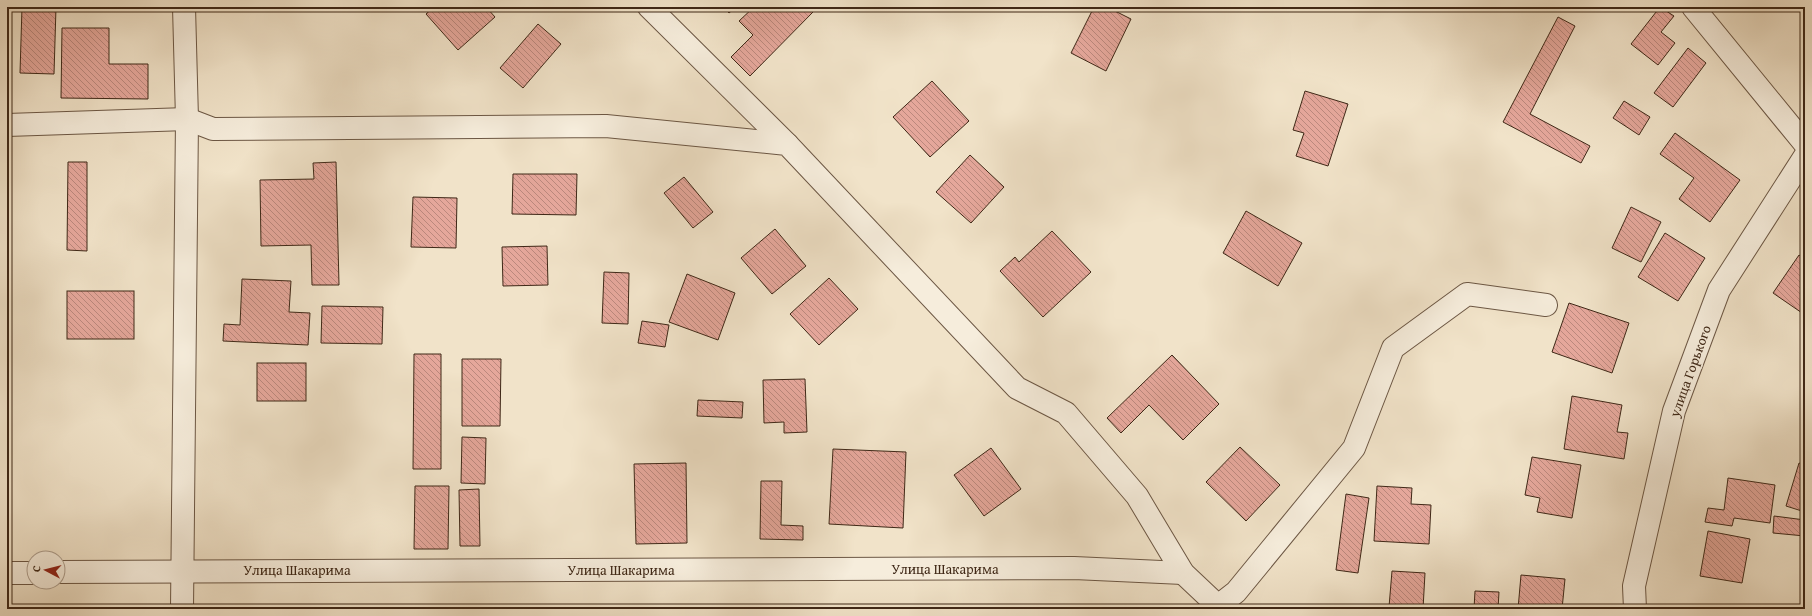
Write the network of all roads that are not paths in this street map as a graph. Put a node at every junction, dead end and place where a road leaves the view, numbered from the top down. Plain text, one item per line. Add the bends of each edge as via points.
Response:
1 (184, 7) edge
2 (648, 7) edge
3 (1693, 7) edge
4 (187, 119) junction
5 (7, 124) edge
6 (787, 144) junction
7 (1805, 144) edge
8 (1805, 156) edge
9 (1546, 305) dead end
10 (182, 571) junction
11 (66, 572) edge
12 (7, 573) edge
13 (26, 573) edge
14 (1183, 573) junction
15 (1219, 608) edge
16 (182, 609) edge
17 (1635, 609) edge

1 - 4 street
2 - 6 street
3 - 7 street
4 - 5 street
4 - 6 street via 213,129 606,126
4 - 10 street
6 - 14 street via 1017,388 1066,413 1137,496
8 - 17 street, улица Горького via 1720,290 1674,411 1634,586
9 - 15 street via 1467,294 1393,348 1354,448 1236,592
10 - 11 street, Улица Шакарима
10 - 14 street, Улица Шакарима via 1074,568
10 - 16 street
12 - 13 street
14 - 15 street

